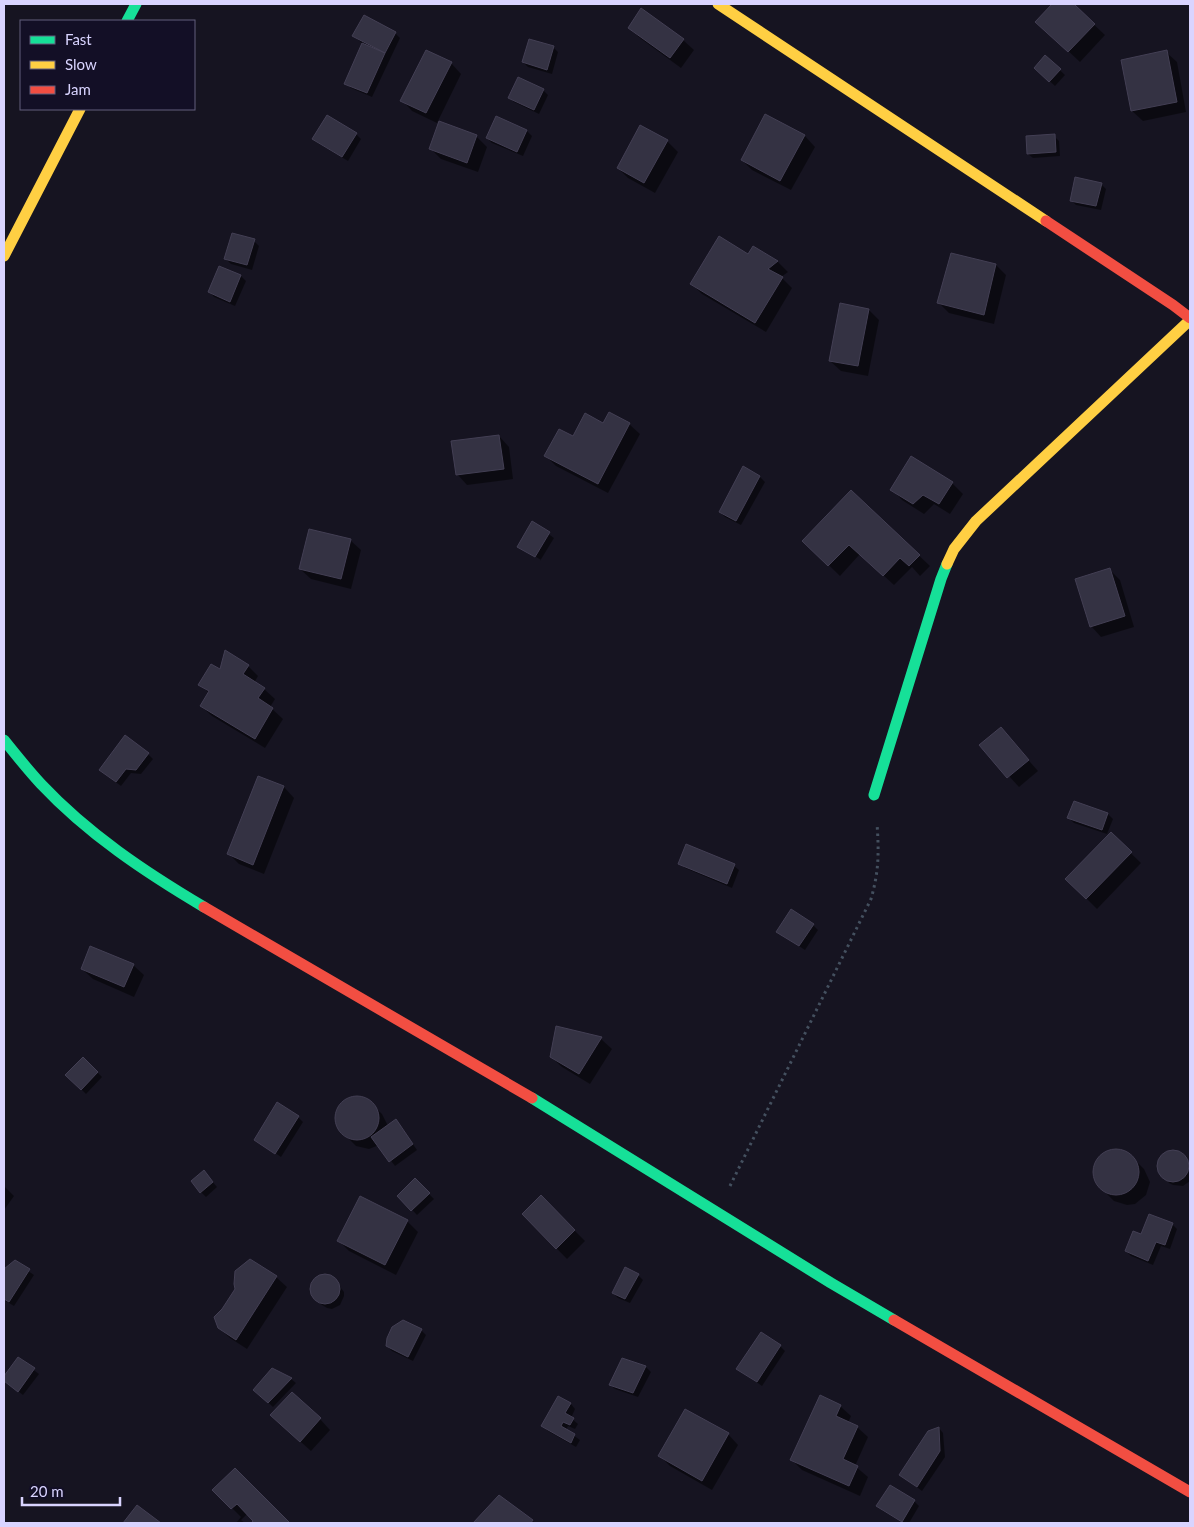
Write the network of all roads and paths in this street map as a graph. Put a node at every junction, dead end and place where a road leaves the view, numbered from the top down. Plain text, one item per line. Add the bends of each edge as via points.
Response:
1 (136, 4) edge
2 (718, 4) edge
3 (127, 20) edge
4 (79, 110) edge
5 (4, 256) edge
6 (1190, 319) edge
7 (4, 740) edge
8 (874, 795) joint
9 (716, 1213) junction
10 (1190, 1492) edge

1 - 3 street
2 - 6 street
4 - 5 street
6 - 8 street via 976,521 954,549
7 - 9 street via 41,784 118,852 201,905 561,1115
8 - 9 path via 880,854 871,899
9 - 10 street

